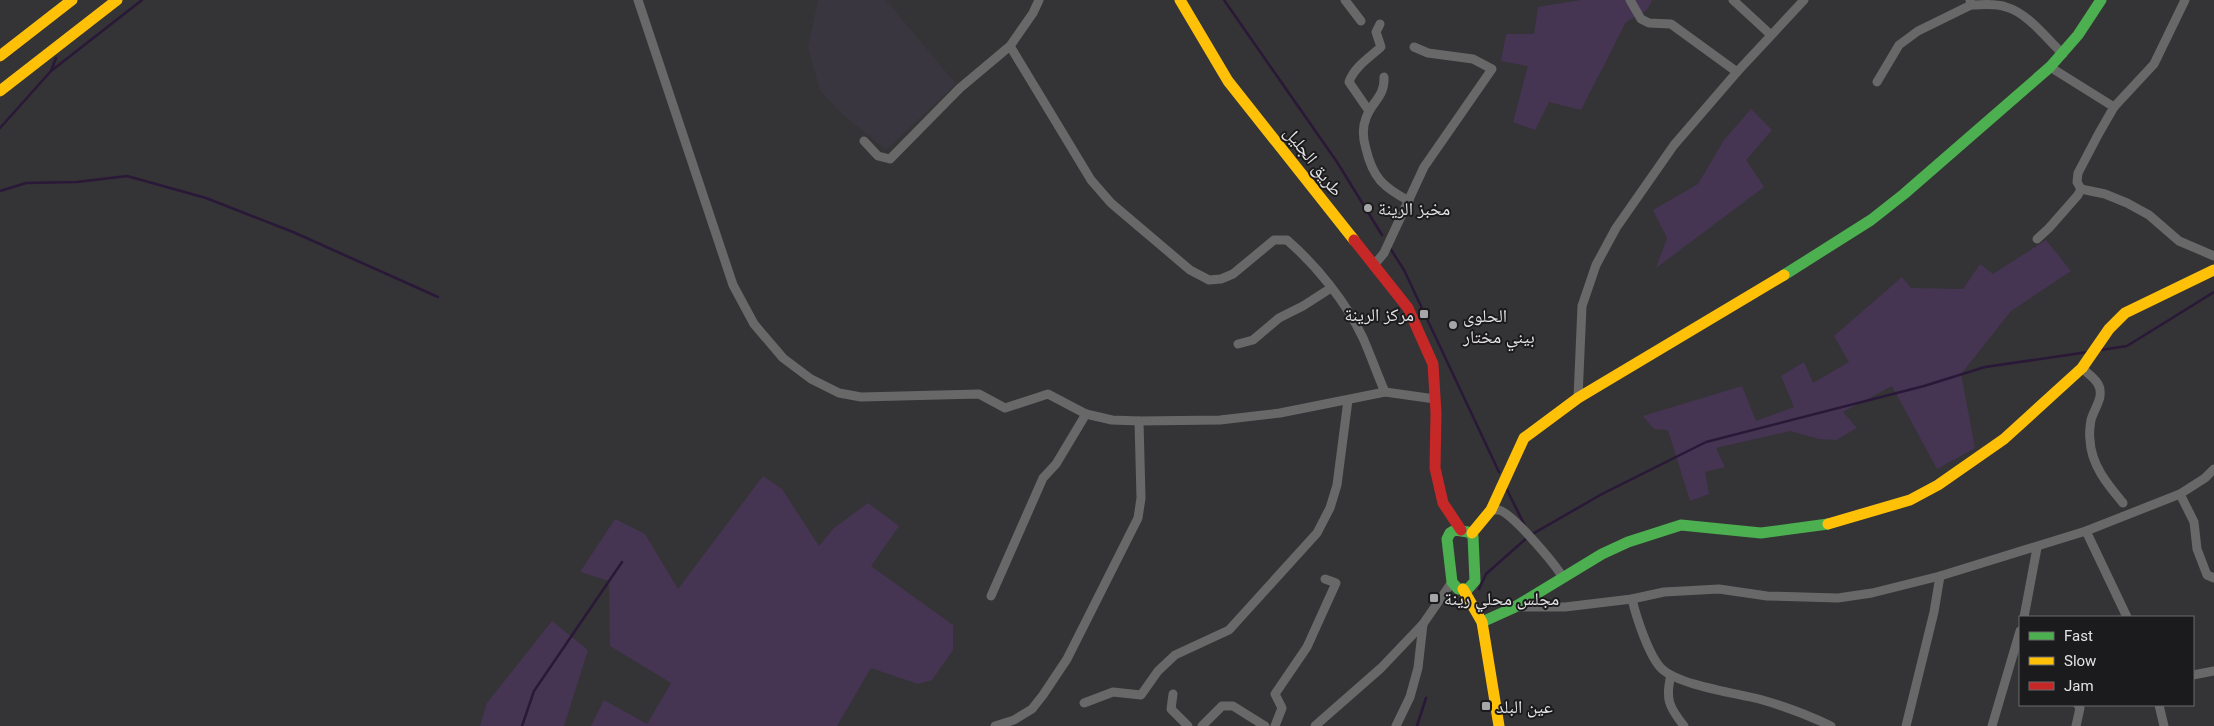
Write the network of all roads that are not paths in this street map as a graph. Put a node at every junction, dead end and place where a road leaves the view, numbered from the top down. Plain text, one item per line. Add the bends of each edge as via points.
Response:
1 (72, 0) edge
2 (117, 0) edge
3 (638, 0) edge
4 (1040, 0) edge
5 (1180, 0) edge
6 (1345, 0) edge
7 (1630, 0) edge
8 (1733, 0) edge
9 (1804, 0) edge
10 (2101, 0) edge
11 (2185, 0) edge
12 (1971, 2) edge
13 (1361, 21) dead end
14 (1380, 24) dead end
15 (1771, 35) junction
16 (1010, 46) junction
17 (1414, 47) dead end
18 (2063, 54) junction
19 (0, 56) edge
20 (2050, 67) junction
21 (1738, 72) junction
22 (1384, 76) dead end
23 (1877, 82) dead end
24 (0, 91) edge
25 (2114, 107) junction
26 (1369, 111) junction
27 (864, 141) dead end
28 (2081, 189) junction
29 (1409, 200) junction
30 (2037, 239) dead end
31 (2214, 256) edge
32 (1374, 265) junction
33 (2214, 270) edge
34 (1331, 288) junction
35 (1238, 344) dead end
36 (2082, 368) junction
37 (1385, 392) junction
38 (1578, 398) junction
39 (1435, 399) junction
40 (1348, 400) junction
41 (1086, 414) junction
42 (1139, 421) junction
43 (2214, 469) edge
44 (2180, 494) junction
45 (2123, 503) dead end
46 (1491, 510) junction
47 (1455, 531) junction
48 (2086, 531) junction
49 (1472, 533) junction
50 (2037, 548) junction
51 (1940, 576) junction
52 (1563, 578) junction
53 (2214, 578) edge
54 (1325, 579) dead end
55 (1452, 582) junction
56 (1474, 583) junction
57 (1463, 589) junction
58 (991, 596) dead end
59 (1632, 599) junction
60 (1513, 608) junction
61 (2026, 615) edge
62 (2126, 616) edge
63 (1481, 619) junction
64 (1423, 624) junction
65 (2019, 634) edge
66 (2214, 671) edge
67 (1670, 675) junction
68 (2194, 675) edge
69 (1173, 694) dead end
70 (1084, 703) dead end
71 (2079, 706) edge
72 (2159, 706) edge
73 (995, 726) edge
74 (1188, 726) edge
75 (1202, 726) edge
76 (1266, 726) edge
77 (1275, 726) edge
78 (1314, 726) edge
79 (1396, 726) edge
80 (1499, 726) edge
81 (1684, 726) edge
82 (1831, 726) edge
83 (1906, 726) edge
84 (1992, 726) edge
85 (2076, 726) edge
86 (2164, 726) edge

1 - 19 main road
2 - 24 main road
3 - 41 street via 733,284 754,324 783,358 839,393 861,396 979,394 1005,408 1048,394
4 - 16 street
5 - 32 main road, طريق الجليل via 1228,81
6 - 13 street
7 - 21 street via 1641,19 1649,23 1671,24
8 - 15 street
9 - 15 street
10 - 18 main road via 2089,22
11 - 25 street via 2154,64
12 - 18 street via 2008,7 2022,15
12 - 23 street via 1899,45
14 - 26 street via 1376,32 1381,47 1359,66 1349,82
15 - 21 street
16 - 27 street via 960,88 890,159 878,156
16 - 34 street via 1091,180 1111,203 1190,270 1209,280 1222,280 1281,238 1293,244
17 - 29 street via 1428,53 1474,59 1492,69 1424,167
18 - 20 main road
20 - 25 street
20 - 38 main road via 1870,220 1822,253
21 - 38 street via 1669,152 1616,228 1596,265 1582,306
22 - 26 street via 1384,87
25 - 28 street via 2078,173 2077,182
26 - 29 street via 1363,130 1370,166 1384,185
28 - 30 street via 2072,204
28 - 31 street via 2128,203 2149,215 2179,241
29 - 32 street via 1384,253
32 - 39 main road, طريق الجليل via 1408,308 1420,334 1433,364
33 - 36 main road via 2126,313 2109,329
34 - 35 street via 1280,318 1253,340
34 - 37 street via 1363,338
36 - 45 street via 2097,382 2100,391 2091,421 2094,460 2105,481
36 - 52 main road via 2004,439 1938,485 1910,500 1821,526 1761,533 1681,525 1628,542
37 - 39 street
37 - 40 street
38 - 46 main road via 1524,438
39 - 47 main road, طريق الجليل via 1431,417 1429,472 1438,508
40 - 42 street via 1229,419
40 - 70 street via 1337,484 1330,508 1317,533 1229,630 1175,655 1158,671 1141,696 1113,692
41 - 42 street via 1112,420
41 - 58 street via 1056,464 1043,478
42 - 73 street via 1141,498 1138,518 1067,659 1044,694 1032,709
43 - 44 street
44 - 48 street
44 - 53 street via 2194,522 2197,549 2207,575
46 - 49 main road
46 - 52 street via 1506,514 1522,529 1558,568
47 - 49 main road
47 - 55 main road via 1447,547
48 - 50 street
48 - 62 street
49 - 56 main road via 1475,538
50 - 51 street
50 - 61 street
51 - 59 street via 1838,598 1767,596 1720,590 1664,592
51 - 83 street
52 - 60 main road
54 - 77 street via 1336,583 1307,647 1275,694 1282,708
55 - 57 main road
55 - 64 street
56 - 57 main road
56 - 63 main road
57 - 63 main road
59 - 60 street via 1565,607
59 - 67 street via 1636,619 1656,661
60 - 63 main road
63 - 80 main road
64 - 78 street via 1381,668
64 - 79 street via 1418,668 1410,697
65 - 84 street
66 - 68 street
67 - 81 street via 1669,705
67 - 82 street via 1808,715
69 - 74 street via 1171,709
71 - 85 street
72 - 86 street
75 - 76 street via 1222,706 1233,706

